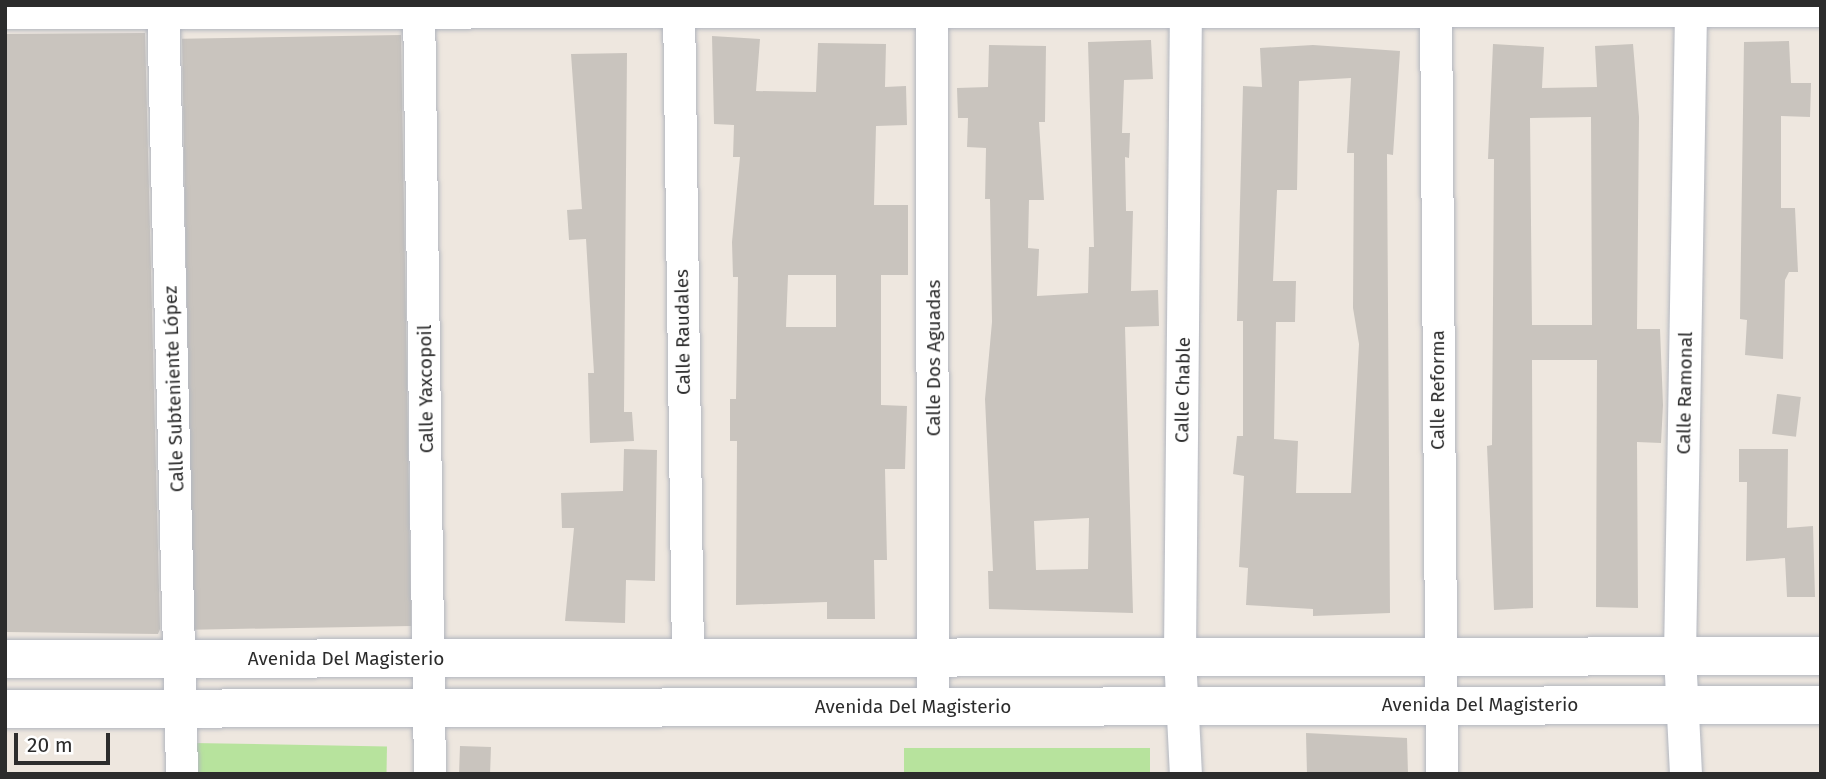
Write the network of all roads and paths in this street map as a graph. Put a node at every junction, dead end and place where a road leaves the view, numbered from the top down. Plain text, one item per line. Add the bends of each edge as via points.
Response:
1 (1436, 7) edge
2 (163, 9) edge
3 (419, 9) edge
4 (679, 9) edge
5 (932, 9) junction
6 (1186, 9) edge
7 (1691, 11) junction
8 (1821, 11) edge
9 (5, 13) edge
10 (1680, 656) junction
11 (1821, 656) edge
12 (1180, 657) junction
13 (1439, 657) junction
14 (935, 658) junction
15 (5, 659) edge
16 (182, 659) junction
17 (431, 659) junction
18 (688, 659) junction
19 (1442, 705) junction
20 (1685, 705) junction
21 (1821, 705) edge
22 (1185, 706) junction
23 (933, 707) junction
24 (430, 708) junction
25 (5, 709) edge
26 (182, 709) junction
27 (182, 774) edge
28 (430, 774) edge
29 (1186, 774) edge
30 (1441, 774) edge
31 (1686, 774) edge

1 - 6 street
1 - 7 street
1 - 13 street, Calle Reforma
2 - 3 street
2 - 9 street
2 - 16 street, Calle Subteniente López
3 - 4 street
3 - 17 street, Calle Yaxcopoil
4 - 5 street
4 - 18 street, Calle Raudales
5 - 6 street
5 - 14 street, Calle Dos Aguadas
6 - 12 street, Calle Chable
7 - 8 street
7 - 10 street, Calle Ramonal
10 - 11 street, Avenida Del Magisterio
10 - 13 street, Avenida Del Magisterio
10 - 20 street, Calle Ramonal
12 - 13 street, Avenida Del Magisterio
12 - 14 street, Avenida Del Magisterio
12 - 22 street, Calle Chable
13 - 19 street, Calle Reforma
14 - 18 street, Avenida Del Magisterio
14 - 23 street, Calle Dos Aguadas
15 - 16 street, Avenida Del Magisterio
16 - 17 street, Avenida Del Magisterio
16 - 26 street, Calle Subteniente López
17 - 18 street, Avenida Del Magisterio
17 - 24 street, Calle Yaxcopoil
19 - 20 street, Avenida Del Magisterio
19 - 22 street, Avenida Del Magisterio
19 - 30 street, Calle Reforma
20 - 21 street, Avenida Del Magisterio
20 - 31 street, Calle Ramonal
22 - 23 street, Avenida Del Magisterio
22 - 29 street, Calle Chable
23 - 24 street, Avenida Del Magisterio
24 - 26 street, Avenida Del Magisterio
24 - 28 street, Calle Yaxcopoil
25 - 26 street, Avenida Del Magisterio
26 - 27 street, Calle Subteniente López

